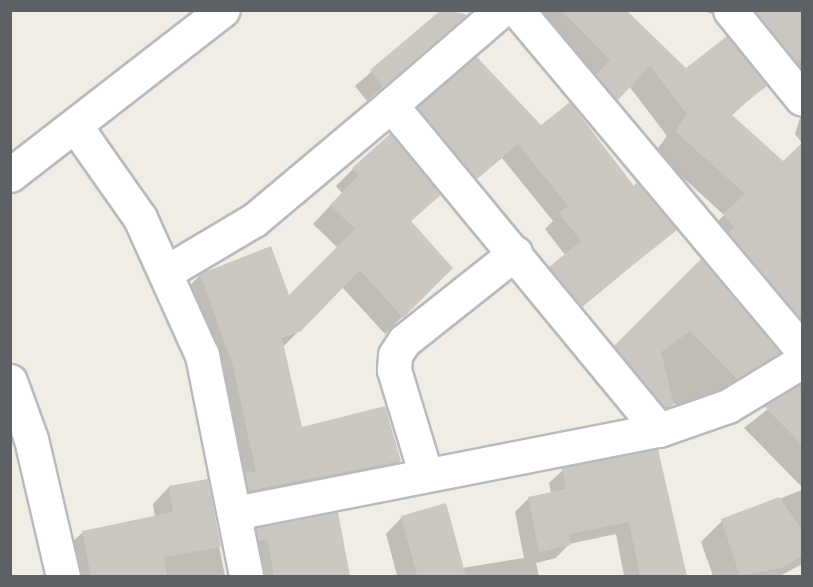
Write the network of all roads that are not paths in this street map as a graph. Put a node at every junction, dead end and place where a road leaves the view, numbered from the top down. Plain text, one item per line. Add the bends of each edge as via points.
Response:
1 (223, 10) edge
2 (501, 10) edge
3 (517, 10) edge
4 (730, 10) edge
5 (802, 99) edge
6 (391, 105) junction
7 (76, 127) junction
8 (10, 175) edge
9 (515, 253) junction
10 (168, 271) junction
11 (802, 350) edge
12 (802, 361) edge
13 (10, 381) edge
14 (659, 430) junction
15 (425, 472) junction
16 (235, 513) junction
17 (63, 576) edge
18 (246, 576) edge

1 - 7 street
2 - 6 street
3 - 11 street
4 - 5 street
6 - 9 street
6 - 10 street via 254,220
7 - 8 street
7 - 10 street via 140,218
9 - 14 street
9 - 15 street via 404,342 395,355 394,370
10 - 16 street via 202,355
12 - 14 street via 728,406
13 - 17 street via 31,439
14 - 15 street
15 - 16 street
16 - 18 street

